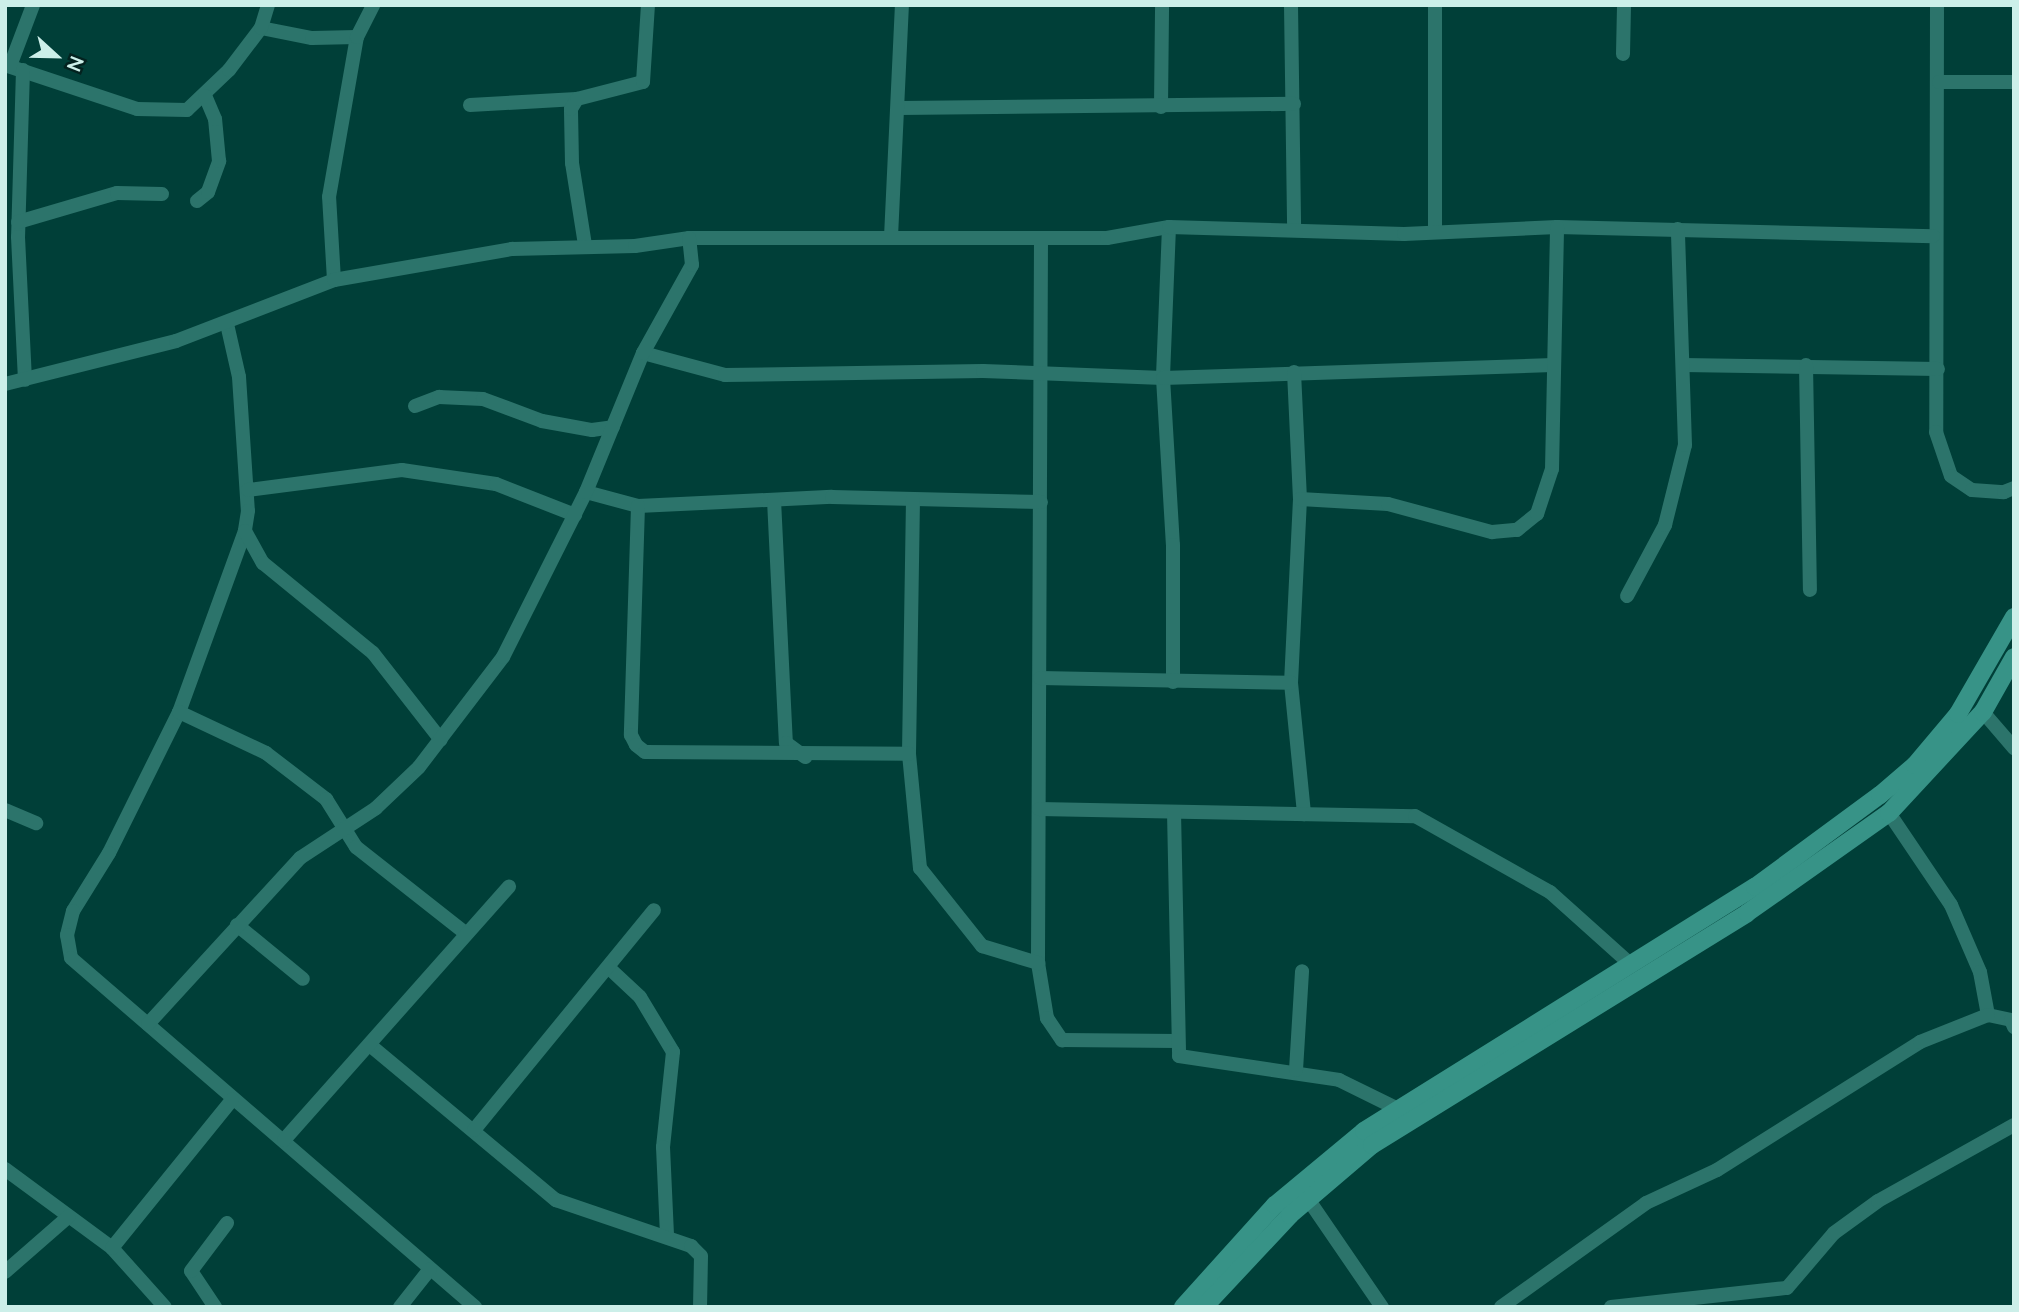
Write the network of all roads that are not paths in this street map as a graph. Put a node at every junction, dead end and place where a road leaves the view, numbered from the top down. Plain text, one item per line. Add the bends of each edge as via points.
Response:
1 (33, 5) edge
2 (268, 5) edge
3 (373, 5) edge
4 (648, 5) edge
5 (902, 5) edge
6 (1162, 5) edge
7 (1291, 5) edge
8 (1435, 5) edge
9 (1624, 5) edge
10 (1937, 5) edge
11 (261, 27) junction
12 (357, 37) junction
13 (1623, 54) dead end
14 (13, 67) edge
15 (1939, 82) junction
16 (2014, 82) edge
17 (205, 96) junction
18 (577, 99) junction
19 (1294, 104) junction
20 (471, 105) dead end
21 (1160, 107) junction
22 (901, 108) junction
23 (162, 194) dead end
24 (197, 201) dead end
25 (1168, 227) junction
26 (1557, 227) junction
27 (1678, 229) junction
28 (1294, 230) junction
29 (14, 232) edge
30 (1435, 232) junction
31 (1933, 236) junction
32 (891, 237) junction
33 (689, 238) junction
34 (1041, 239) junction
35 (585, 245) junction
36 (334, 280) junction
37 (227, 324) junction
38 (643, 353) junction
39 (1553, 365) junction
40 (1683, 365) junction
41 (1806, 365) junction
42 (1938, 369) junction
43 (1294, 372) junction
44 (1038, 375) junction
45 (1163, 378) junction
46 (25, 380) junction
47 (5, 384) edge
48 (415, 406) dead end
49 (613, 427) junction
50 (2014, 488) edge
51 (248, 490) junction
52 (586, 492) junction
53 (913, 499) junction
54 (1300, 499) junction
55 (774, 500) junction
56 (1041, 502) junction
57 (638, 506) junction
58 (575, 515) junction
59 (244, 531) junction
60 (1810, 590) dead end
61 (1627, 596) dead end
62 (2014, 617) edge
63 (2014, 657) edge
64 (1040, 678) junction
65 (1173, 682) junction
66 (1291, 683) junction
67 (179, 712) junction
68 (1983, 712) junction
69 (441, 740) junction
70 (2014, 748) edge
71 (909, 754) junction
72 (805, 757) junction
73 (1039, 809) junction
74 (5, 810) edge
75 (1174, 812) junction
76 (1889, 813) junction
77 (1304, 814) junction
78 (36, 823) dead end
79 (348, 828) junction
80 (509, 887) dead end
81 (654, 910) dead end
82 (237, 925) junction
83 (464, 932) junction
84 (1038, 963) junction
85 (1629, 963) junction
86 (609, 968) junction
87 (1302, 971) dead end
88 (303, 979) dead end
89 (1988, 1015) junction
90 (148, 1024) junction
91 (2014, 1027) edge
92 (1177, 1041) junction
93 (371, 1046) junction
94 (1296, 1070) junction
95 (232, 1100) junction
96 (1398, 1109) junction
97 (2014, 1125) edge
98 (474, 1130) junction
99 (284, 1140) junction
100 (5, 1169) edge
101 (1308, 1199) junction
102 (68, 1217) junction
103 (227, 1223) dead end
104 (667, 1236) junction
105 (112, 1248) junction
106 (430, 1269) junction
107 (5, 1272) edge
108 (1665, 1303) edge
109 (165, 1307) edge
110 (215, 1307) edge
111 (400, 1307) edge
112 (475, 1307) edge
113 (700, 1307) edge
114 (1183, 1307) edge
115 (1204, 1307) edge
116 (1382, 1307) edge
117 (1501, 1307) edge
118 (1611, 1307) edge

1 - 14 street
2 - 11 street
3 - 12 street
4 - 18 street via 643,82
5 - 22 street
6 - 21 street
7 - 19 street
8 - 30 street
9 - 13 street
10 - 15 street
11 - 12 street via 312,38
11 - 17 street
12 - 36 street via 329,197
14 - 17 street via 137,110 187,110
14 - 29 street
15 - 16 street
15 - 31 street
17 - 24 street via 215,119 219,160 208,192
18 - 20 street
18 - 35 street via 571,109 572,163
19 - 21 street
19 - 28 street
21 - 22 street
22 - 32 street
23 - 29 street via 117,193
25 - 28 street
25 - 34 street via 1107,238
25 - 45 street
26 - 27 street
26 - 30 street
26 - 39 street
27 - 31 street
27 - 40 street
28 - 30 street
29 - 46 street
31 - 42 street
32 - 33 street
32 - 34 street
33 - 35 street via 635,246
33 - 38 street via 692,265
34 - 44 street
35 - 36 street via 512,249
36 - 37 street
37 - 46 street
37 - 51 street via 239,377
38 - 44 street via 725,375 982,371
38 - 49 street
39 - 43 street
39 - 54 street via 1552,469 1537,513 1517,530 1492,532 1388,504
40 - 41 street
40 - 61 street via 1688,422 1677,488 1654,549
41 - 42 street
41 - 60 street
42 - 50 street via 1936,432 1951,476 1972,490 2004,492
43 - 45 street
43 - 54 street
44 - 45 street
44 - 56 street
45 - 65 street via 1173,545
46 - 47 street
48 - 49 street via 439,397 484,399 542,421 592,430
49 - 52 street
51 - 58 street via 402,470 496,484
51 - 59 street
52 - 57 street
52 - 58 street
53 - 55 street
53 - 56 street
53 - 71 street
54 - 66 street
55 - 57 street
55 - 72 street via 786,743
56 - 64 street
57 - 72 street via 631,735 636,745 645,752
58 - 69 street via 503,657
59 - 67 street
59 - 69 street via 262,563 373,653
62 - 85 main road via 1977,686 1915,765 1793,861
63 - 68 main road
64 - 65 street
64 - 73 street
65 - 66 street
66 - 77 street
67 - 79 street via 266,753 327,799
67 - 90 street via 109,853 81,892 67,935 71,958
68 - 70 street
68 - 76 main road
69 - 79 street via 384,800
71 - 72 street
71 - 84 street via 920,868 982,946
73 - 75 street
73 - 84 street
74 - 78 street
75 - 77 street
75 - 92 street
76 - 89 street via 1951,905 1980,972
76 - 101 main road via 1747,913 1372,1145
77 - 85 street via 1415,816 1436,824 1550,892
79 - 82 street via 300,858
79 - 83 street via 356,847
80 - 83 street
81 - 86 street
82 - 88 street
82 - 90 street
83 - 93 street
84 - 92 street via 1050,1027 1062,1040
85 - 96 main road
86 - 98 street
86 - 104 street via 640,997 673,1052 663,1147
87 - 94 street
89 - 91 street via 2011,1020
89 - 117 street via 1920,1042 1717,1170 1646,1203
90 - 95 street
92 - 94 street via 1179,1056 1194,1062
93 - 98 street
93 - 99 street
94 - 96 street via 1339,1080
95 - 99 street
95 - 105 street
96 - 114 main road via 1297,1184
97 - 108 street via 1878,1201 1833,1233 1787,1288
98 - 104 street via 556,1200 614,1224
99 - 106 street
100 - 102 street
101 - 115 main road
101 - 116 street
102 - 105 street
102 - 107 street
103 - 110 street via 191,1271
104 - 113 street via 701,1255
105 - 109 street
106 - 111 street
106 - 112 street
108 - 118 street

